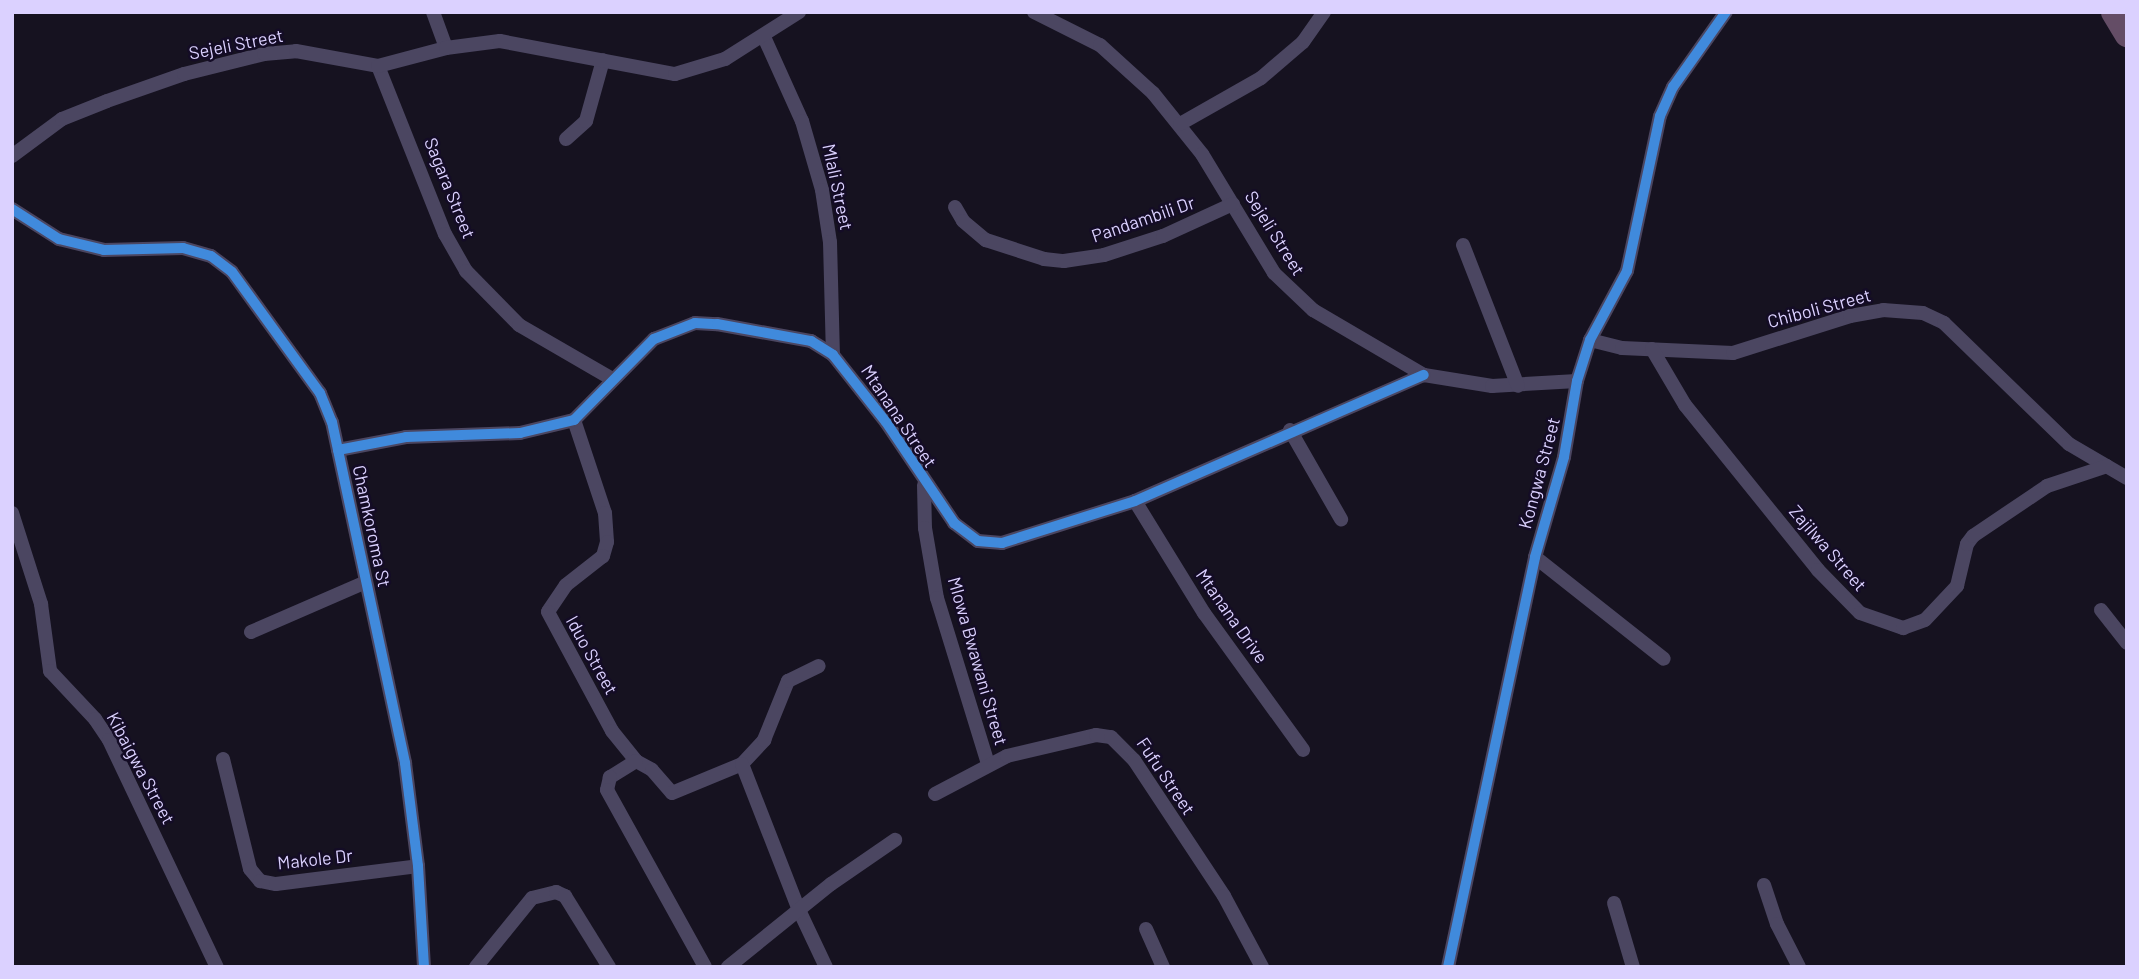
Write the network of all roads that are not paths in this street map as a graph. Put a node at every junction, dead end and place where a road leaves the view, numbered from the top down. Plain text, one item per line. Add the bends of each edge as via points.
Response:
1 (433, 12) edge
2 (799, 12) edge
3 (1034, 12) edge
4 (1324, 12) edge
5 (1726, 12) edge
6 (2114, 12) edge
7 (2127, 34) edge
8 (764, 37) junction
9 (446, 48) junction
10 (603, 60) junction
11 (378, 66) junction
12 (1180, 124) junction
13 (566, 139) dead end
14 (12, 156) edge
15 (1233, 204) junction
16 (955, 207) dead end
17 (12, 209) edge
18 (1463, 245) dead end
19 (1590, 340) junction
20 (1652, 349) junction
21 (833, 355) junction
22 (1423, 375) junction
23 (612, 379) junction
24 (1577, 381) junction
25 (1518, 386) junction
26 (574, 420) junction
27 (1290, 430) junction
28 (338, 450) junction
29 (2107, 466) junction
30 (2127, 478) edge
31 (924, 485) junction
32 (1135, 501) junction
33 (12, 513) edge
34 (1340, 519) dead end
35 (1535, 558) junction
36 (366, 582) junction
37 (2101, 610) dead end
38 (251, 632) dead end
39 (2127, 642) edge
40 (1664, 659) dead end
41 (819, 666) dead end
42 (1303, 750) dead end
43 (223, 759) dead end
44 (636, 761) junction
45 (742, 764) junction
46 (988, 764) junction
47 (935, 794) dead end
48 (895, 840) dead end
49 (418, 866) junction
50 (1764, 885) dead end
51 (1614, 903) dead end
52 (799, 910) junction
53 (1146, 929) dead end
54 (217, 967) edge
55 (424, 967) edge
56 (476, 967) edge
57 (609, 967) edge
58 (705, 967) edge
59 (728, 967) edge
60 (826, 967) edge
61 (1163, 967) edge
62 (1262, 967) edge
63 (1448, 967) edge
64 (1633, 967) edge
65 (1799, 967) edge

1 - 9 street
2 - 8 street, Sejeli Street
3 - 12 street, Sejeli Street via 1106,49
4 - 12 street via 1303,42 1261,78
5 - 19 street, Kongwa Street via 1673,87 1660,116 1627,271
6 - 7 highway
8 - 10 street, Sejeli Street via 725,59 675,74
8 - 21 street, Mlali Street via 802,121 822,190 830,242
9 - 10 street, Sejeli Street via 500,41
9 - 11 street, Sejeli Street
10 - 13 street via 586,121
11 - 14 street, Sejeli Street via 296,51 235,60 96,105 62,120
11 - 23 street, Sagara Street via 445,234 466,271 519,325
12 - 15 street, Sejeli Street
15 - 16 street, Pandambili Dr via 1163,236 1104,255 1064,261 986,240 963,221
15 - 22 street, Sejeli Street via 1273,273 1294,296
17 - 28 street, Chamkoroma St via 59,239 114,251 183,248 223,265 314,383
18 - 25 street
19 - 20 street, Chiboli Street
19 - 24 street, Kongwa Street
20 - 29 street, Chiboli Street via 1733,353 1850,316 1883,310 1923,313 1944,323 2069,444
20 - 29 street, Zajilwa Street via 1685,405 1818,570 1860,612 1903,628 1925,620 1957,586 1966,544 1973,536 2047,486
21 - 23 street, Mtanana Street via 811,341 695,323 654,339
21 - 31 street, Mtanana Street via 886,422
22 - 25 street, Sejeli Street
22 - 27 street, Mtanana Street
23 - 26 street, Mtanana Street
24 - 25 street, Sejeli Street
24 - 35 street, Kongwa Street via 1564,457
26 - 28 street via 520,433 406,437
26 - 44 street, Iduo Street via 605,513 607,542 603,556 566,584 548,612 612,731
27 - 32 street, Mtanana Street
27 - 34 street
28 - 36 street, Chamkoroma St
29 - 30 street, Chiboli Street
31 - 32 street, Mtanana Street via 963,532 987,543 1031,536
31 - 46 street, Mlowa Bwawani Street via 937,598
32 - 42 street, Mtanana Drive via 1204,613
33 - 54 street, Kibaigwa Street via 41,604 50,671 109,740
35 - 40 street
35 - 63 street, Kongwa Street
36 - 38 street
36 - 49 street, Chamkoroma St via 405,763
37 - 39 street
41 - 45 street, Iduo Street via 788,681 764,740
43 - 49 street, Makole Dr via 250,869 260,881 276,884
44 - 45 street, Iduo Street via 652,770 672,793
44 - 58 street via 610,777 607,790
45 - 52 street
46 - 47 street, Fufu Street
46 - 62 street, Fufu Street via 1096,735 1120,742 1224,896
48 - 52 street
49 - 55 street, Chamkoroma St
50 - 65 street via 1773,916
51 - 64 street
52 - 59 street
52 - 60 street
53 - 61 street
56 - 57 street via 532,898 556,892 565,896

